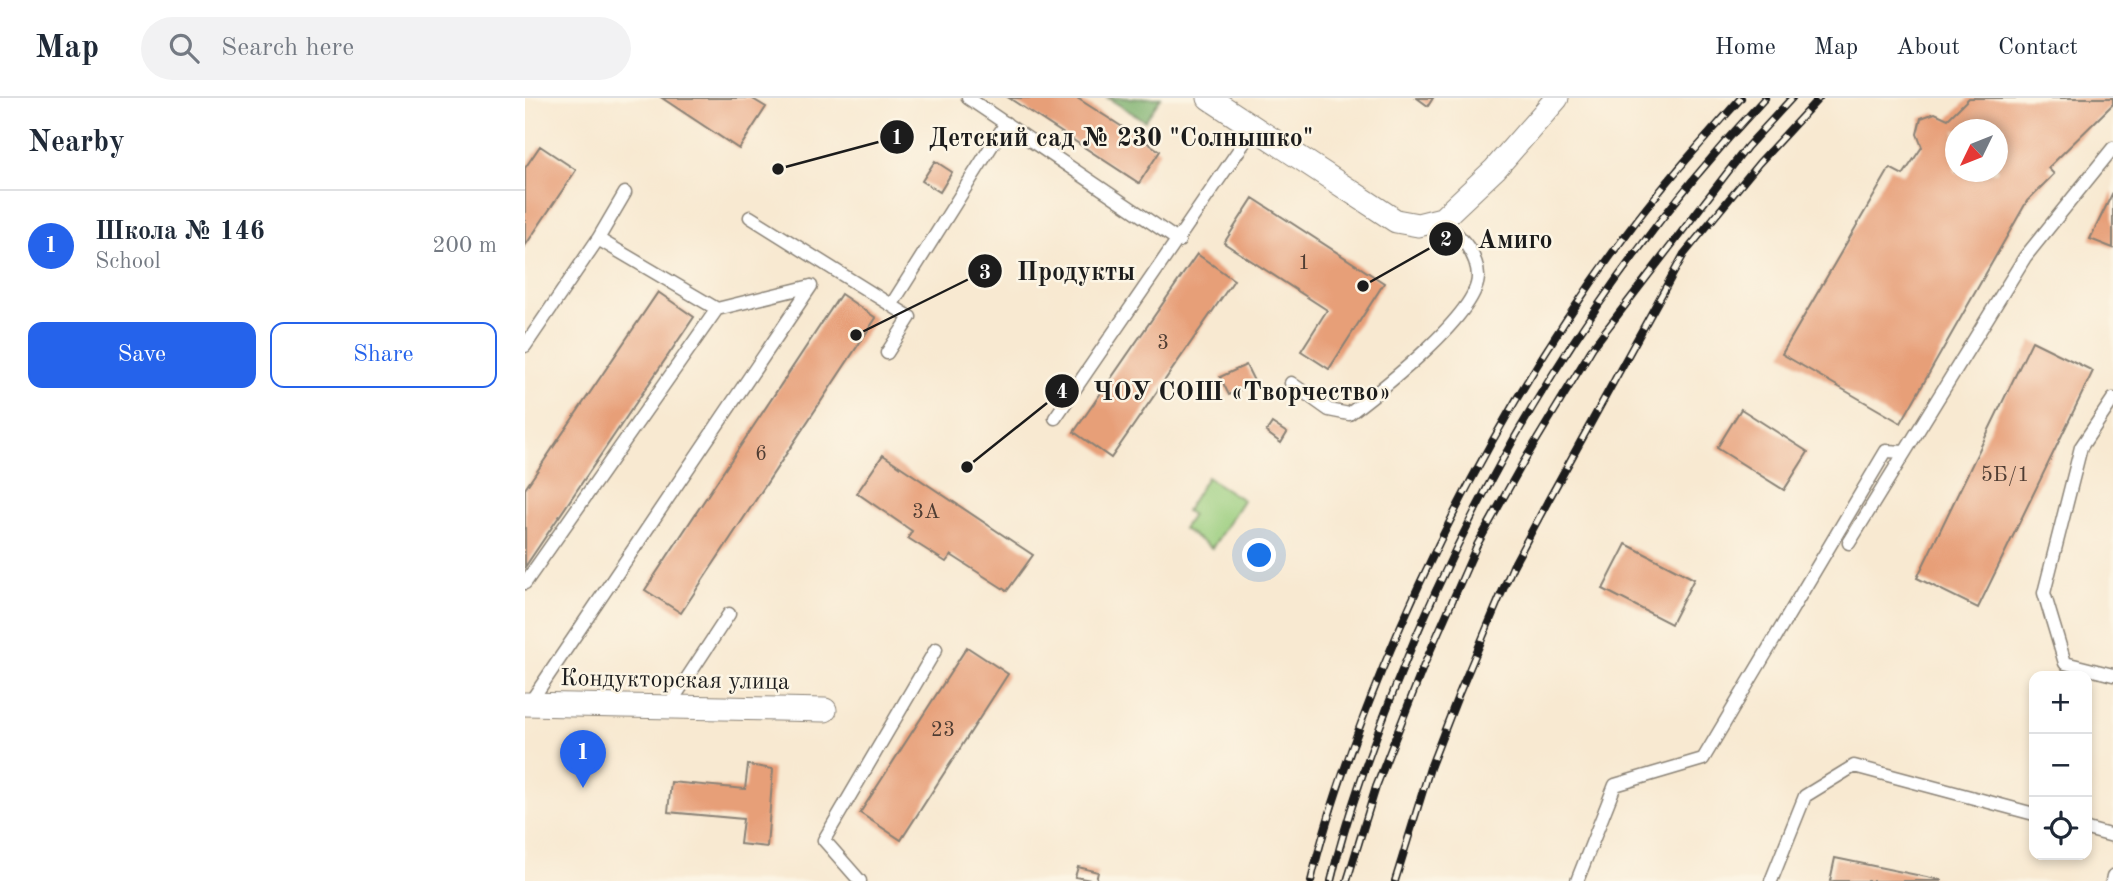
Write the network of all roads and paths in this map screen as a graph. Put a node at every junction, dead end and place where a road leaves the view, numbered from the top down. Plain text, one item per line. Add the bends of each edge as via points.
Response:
1 (968, 98) edge
2 (1209, 98) edge
3 (1557, 98) edge
4 (1006, 123) junction
5 (1254, 128) junction
6 (2113, 148) edge
7 (625, 193) dead end
8 (750, 217) dead end
9 (1442, 219) junction
10 (598, 239) junction
11 (1178, 241) junction
12 (891, 304) junction
13 (717, 309) junction
14 (525, 346) edge
15 (887, 353) dead end
16 (1291, 383) dead end
17 (2113, 399) edge
18 (1055, 418) dead end
19 (1905, 452) junction
20 (1849, 543) dead end
21 (525, 583) edge
22 (729, 614) dead end
23 (936, 649) dead end
24 (2113, 675) edge
25 (527, 704) edge
26 (668, 707) junction
27 (825, 710) dead end
28 (2029, 813) edge
29 (2092, 830) edge
30 (2113, 836) edge
31 (860, 881) edge
32 (1577, 881) edge
33 (1771, 881) edge

1 - 4 lane
2 - 5 street
3 - 9 street via 1495,169
4 - 11 lane
4 - 12 lane
5 - 9 street via 1395,220 1418,225
5 - 11 lane
6 - 19 lane via 2025,257
7 - 10 lane
8 - 12 lane
9 - 16 lane via 1466,243 1477,263 1479,279 1474,294 1448,327 1389,384 1349,414 1329,410
10 - 13 lane
10 - 14 lane
11 - 18 lane
12 - 15 lane via 910,317
13 - 21 lane
13 - 25 lane via 811,286
17 - 24 lane via 2081,447 2044,593 2065,663
19 - 20 lane
19 - 32 lane via 1886,451 1703,759 1615,785
22 - 26 lane
23 - 31 lane via 824,840
25 - 26 street, Кондукторская улица
26 - 27 street, Кондукторская улица
28 - 33 lane via 1854,765 1805,796
29 - 30 lane

